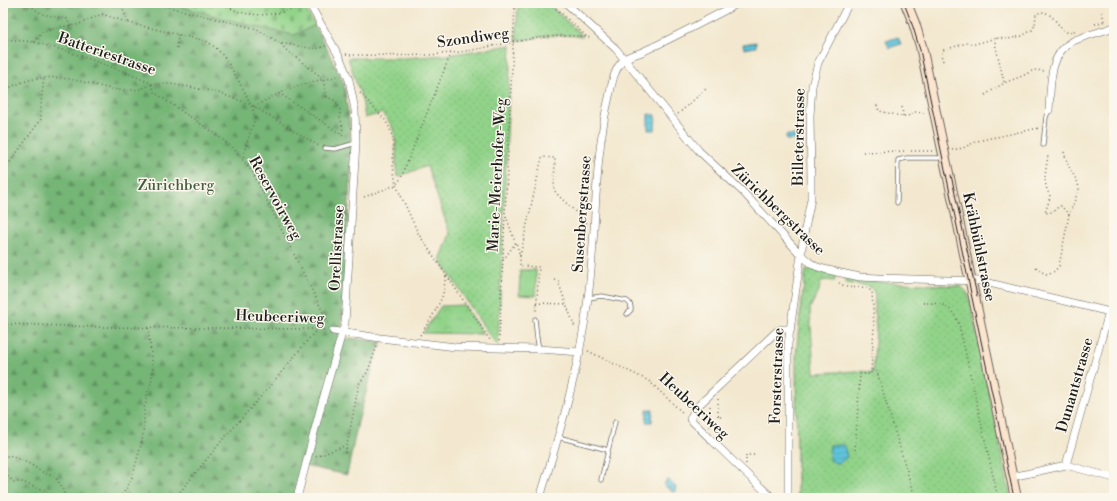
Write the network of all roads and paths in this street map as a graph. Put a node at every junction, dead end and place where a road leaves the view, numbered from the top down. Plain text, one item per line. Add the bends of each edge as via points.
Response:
1 (26, 3) edge
2 (120, 3) edge
3 (153, 3) edge
4 (216, 3) edge
5 (230, 3) edge
6 (295, 3) edge
7 (309, 3) edge
8 (515, 3) edge
9 (550, 3) edge
10 (555, 3) edge
11 (566, 3) edge
12 (739, 3) edge
13 (849, 3) edge
14 (906, 3) edge
15 (553, 6) junction
16 (228, 7) junction
17 (1102, 12) dead end
18 (1105, 21) junction
19 (129, 23) junction
20 (70, 26) junction
21 (1090, 26) dead end
22 (1110, 27) edge
23 (1076, 31) dead end
24 (178, 34) junction
25 (587, 37) junction
26 (593, 38) dead end
27 (996, 38) junction
28 (3, 39) edge
29 (34, 42) junction
30 (513, 42) junction
31 (280, 43) junction
32 (327, 45) dead end
33 (177, 48) dead end
34 (343, 53) dead end
35 (451, 53) junction
36 (624, 59) junction
37 (943, 61) dead end
38 (1049, 70) dead end
39 (342, 73) dead end
40 (44, 78) junction
41 (323, 80) junction
42 (1004, 82) junction
43 (152, 84) junction
44 (707, 88) dead end
45 (357, 90) dead end
46 (3, 91) edge
47 (279, 93) junction
48 (985, 95) dead end
49 (252, 105) junction
50 (877, 105) dead end
51 (254, 107) junction
52 (902, 107) dead end
53 (1049, 110) joint
54 (930, 113) dead end
55 (678, 114) dead end
56 (903, 116) junction
57 (1045, 129) junction
58 (341, 134) junction
59 (345, 138) dead end
60 (356, 143) junction
61 (1043, 145) dead end
62 (325, 148) joint
63 (863, 152) dead end
64 (944, 152) junction
65 (1064, 152) dead end
66 (1048, 156) dead end
67 (244, 160) junction
68 (3, 172) edge
69 (396, 185) junction
70 (364, 197) dead end
71 (897, 203) dead end
72 (505, 214) junction
73 (1069, 215) junction
74 (589, 224) dead end
75 (515, 242) junction
76 (802, 255) junction
77 (520, 256) junction
78 (503, 259) junction
79 (1036, 267) dead end
80 (446, 275) junction
81 (554, 280) dead end
82 (971, 281) junction
83 (839, 283) dead end
84 (588, 298) junction
85 (536, 303) junction
86 (923, 303) dead end
87 (566, 304) junction
88 (1112, 313) edge
89 (627, 314) dead end
90 (535, 319) joint
91 (3, 324) edge
92 (148, 328) junction
93 (317, 328) junction
94 (578, 328) dead end
95 (791, 329) junction
96 (333, 331) junction
97 (343, 333) junction
98 (380, 338) junction
99 (414, 342) junction
100 (498, 349) junction
101 (539, 349) junction
102 (582, 351) junction
103 (871, 370) junction
104 (716, 389) junction
105 (710, 395) junction
106 (722, 417) dead end
107 (690, 419) junction
108 (615, 422) dead end
109 (558, 437) junction
110 (710, 438) junction
111 (347, 445) junction
112 (608, 450) junction
113 (855, 450) dead end
114 (345, 453) dead end
115 (754, 455) dead end
116 (3, 458) edge
117 (308, 460) junction
118 (1066, 466) junction
119 (3, 470) edge
120 (745, 474) junction
121 (1012, 477) junction
122 (1114, 478) edge
123 (601, 480) dead end
124 (60, 498) edge
125 (66, 498) edge
126 (119, 498) edge
127 (175, 498) edge
128 (297, 498) edge
129 (540, 498) edge
130 (773, 498) edge
131 (788, 498) edge
132 (915, 498) edge
133 (998, 498) edge
134 (1016, 498) edge

1 - 20 path via 42,14 67,19
2 - 19 path
3 - 31 path via 256,30
4 - 16 path
5 - 16 path
6 - 16 path via 298,8 266,15 244,13
7 - 60 street, Orellistrasse via 340,58 349,80 355,110
8 - 30 path, Marie-Meierhofer-Weg
9 - 15 path
10 - 15 path
11 - 36 street, Zürichbergstrasse
12 - 36 street
13 - 76 street, Billeterstrasse via 818,63 812,86 811,199
14 - 64 street, Krähbühlstrasse via 921,46
15 - 25 path
17 - 18 path
18 - 21 path
18 - 22 path
19 - 20 path via 102,14
19 - 24 path
20 - 29 path via 42,32
22 - 53 street via 1074,41 1058,54 1052,70
23 - 27 path via 1069,33 1063,30 1052,17 1039,12 1036,14 1032,30 1026,34 1008,39
24 - 33 path
24 - 49 path via 206,40 212,44 229,64
25 - 26 path, Szondiweg
25 - 30 path, Szondiweg via 555,37
27 - 37 path via 943,50
27 - 42 path
28 - 29 path, Batteriestrasse
29 - 43 path, Batteriestrasse via 105,64
30 - 35 path, Szondiweg
30 - 72 path, Marie-Meierhofer-Weg
31 - 32 path via 316,49
31 - 41 path
34 - 35 path, Szondiweg via 350,56
35 - 69 path
36 - 76 street, Zürichbergstrasse via 699,151 743,192
36 - 84 street, Susenbergstrasse via 612,83 599,150
38 - 42 path via 1034,70 1020,78
39 - 41 path
40 - 43 path via 68,79 115,90 145,88
40 - 46 path via 25,80
40 - 68 path via 41,118
41 - 47 path
41 - 58 path via 327,97 336,101 340,110 343,128
42 - 48 path
43 - 49 path, Batteriestrasse via 169,84 216,92
43 - 67 path, Reservoirweg via 154,92 213,132
44 - 55 path
45 - 69 path via 390,129
47 - 51 path
47 - 58 path
49 - 51 path, Batteriestrasse
49 - 67 path via 255,118 244,152
50 - 56 path via 879,111
51 - 62 path, Batteriestrasse
52 - 56 path
53 - 57 lane
54 - 56 path via 915,112
57 - 61 lane
57 - 64 path via 1038,128 993,137
58 - 59 path
60 - 62 lane via 335,149
60 - 97 street, Orellistrasse
63 - 64 path
64 - 71 lane via 939,158 898,160
64 - 82 street, Krähbühlstrasse
65 - 73 path via 1078,183
66 - 73 path via 1045,178 1050,195 1045,213 1053,212 1061,206
67 - 96 path, Reservoirweg
69 - 70 path
69 - 80 path via 418,233
72 - 75 path
72 - 78 path, Marie-Meierhofer-Weg
73 - 79 path via 1059,266 1049,274 1041,272
74 - 77 path via 554,190 555,158 542,157
75 - 77 path
75 - 78 path
76 - 82 street, Zürichbergstrasse via 812,264 824,269 860,277
76 - 95 street, Forsterstrasse
77 - 85 path via 520,266 539,267
78 - 100 path, Marie-Meierhofer-Weg
80 - 99 path via 437,308
80 - 100 path
81 - 87 path via 558,281
82 - 88 street, Zürichbergstrasse
82 - 121 street, Krähbühlstrasse
83 - 103 path via 848,287 870,289 872,292 874,328
84 - 89 lane via 602,296 627,301 632,306
84 - 102 street, Susenbergstrasse
85 - 87 path
85 - 90 path
86 - 133 path via 941,304 948,308 959,324
87 - 94 path via 575,327
88 - 118 street, Dunantstrasse
90 - 101 lane
91 - 92 path, Heubeeriweg
92 - 93 path, Heubeeriweg
92 - 126 path via 153,370 144,408 142,441 133,475
93 - 96 path, Heubeeriweg
93 - 127 path
95 - 104 street via 777,331
95 - 131 street, Forsterstrasse via 788,344
96 - 97 street, Heubeeriweg
97 - 98 street, Heubeeriweg
97 - 117 street, Orellistrasse
98 - 99 street, Heubeeriweg
98 - 111 path via 368,371 360,384
99 - 100 street, Heubeeriweg
100 - 101 street, Heubeeriweg
101 - 102 street, Heubeeriweg
102 - 107 path, Heubeeriweg via 605,359 649,381
102 - 109 street, Susenbergstrasse
103 - 113 path via 871,374 860,374
103 - 132 path via 877,372
104 - 105 street
104 - 106 path via 718,417
105 - 107 street via 695,409
105 - 110 path
107 - 110 street, Heubeeriweg
108 - 112 lane
109 - 112 lane
109 - 129 street, Susenbergstrasse
110 - 120 street, Heubeeriweg
111 - 114 path
111 - 117 path
112 - 123 lane
115 - 120 path via 746,455
116 - 125 path via 9,455 55,477
117 - 128 street, Orellistrasse
118 - 121 street
118 - 122 street
119 - 124 path via 14,482 42,488
120 - 130 street, Heubeeriweg
121 - 134 street, Krähbühlstrasse

